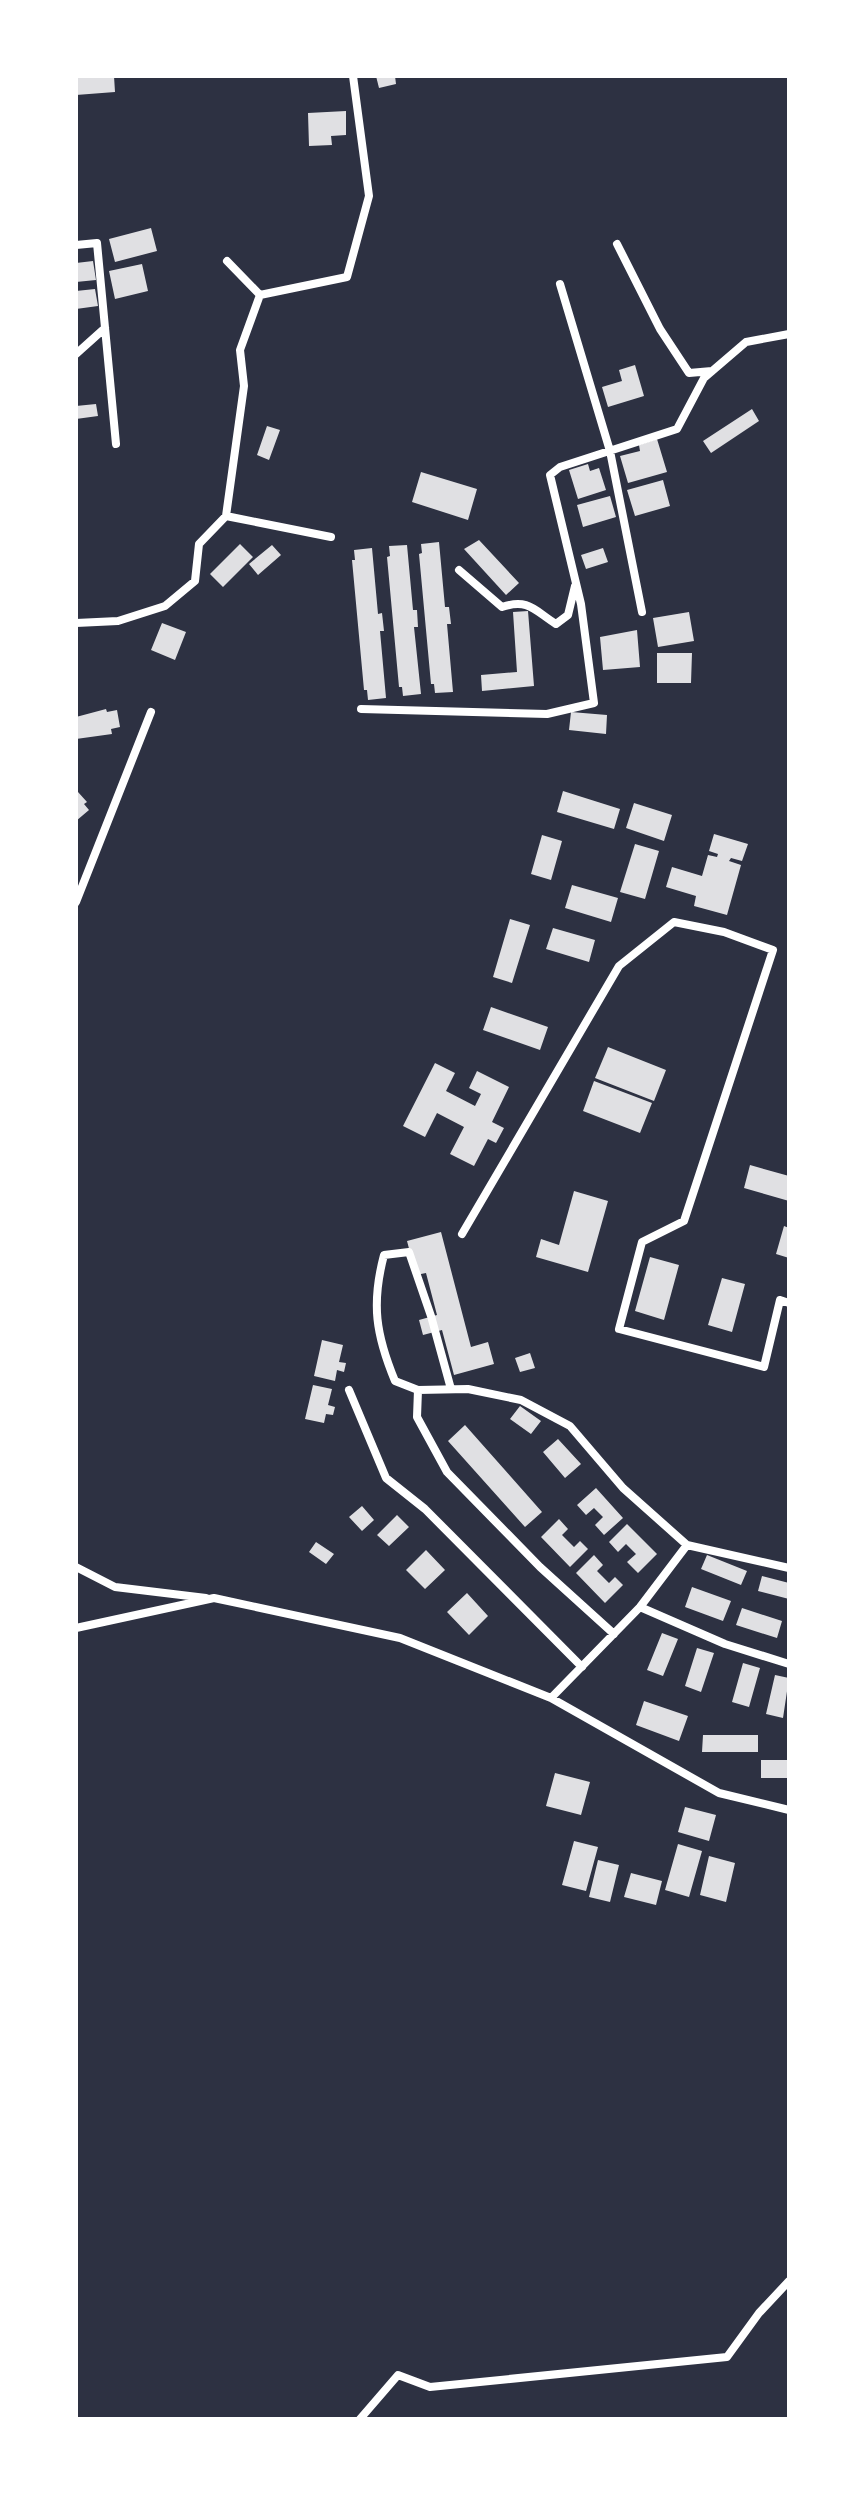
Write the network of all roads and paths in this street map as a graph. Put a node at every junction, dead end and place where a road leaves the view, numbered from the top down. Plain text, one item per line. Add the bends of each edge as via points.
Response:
1 (353, 76) edge
2 (617, 244) dead end
3 (76, 245) edge
4 (227, 261) dead end
5 (560, 284) dead end
6 (260, 295) junction
7 (105, 328) junction
8 (789, 334) edge
9 (76, 354) edge
10 (713, 370) junction
11 (116, 444) dead end
12 (610, 451) junction
13 (226, 516) junction
14 (331, 537) dead end
15 (459, 570) dead end
16 (576, 581) junction
17 (642, 612) dead end
18 (76, 623) edge
19 (361, 709) dead end
20 (151, 712) dead end
21 (76, 902) edge
22 (462, 1234) dead end
23 (789, 1303) edge
24 (451, 1389) junction
25 (349, 1390) dead end
26 (418, 1390) junction
27 (687, 1545) junction
28 (76, 1567) edge
29 (789, 1568) edge
30 (214, 1598) junction
31 (640, 1607) junction
32 (76, 1628) edge
33 (614, 1634) junction
34 (789, 1664) edge
35 (582, 1667) junction
36 (551, 1698) junction
37 (789, 1810) edge
38 (789, 2281) edge
39 (360, 2419) edge

1 - 6 street via 369,196 347,277
2 - 10 street via 689,373
3 - 7 street via 97,243
4 - 6 street
5 - 12 street
6 - 13 street via 240,350 244,386
7 - 9 street
7 - 11 street
8 - 10 street via 746,342
10 - 12 street via 677,429
12 - 16 street via 550,475
12 - 17 street
13 - 14 street
13 - 18 street via 199,544 195,581 165,606 118,621
15 - 16 street via 502,607 533,606 556,624 568,615
16 - 19 street via 594,703 547,714
20 - 21 street
22 - 23 street via 619,966 674,922 687,924 773,950 684,1221 642,1242 619,1329 764,1367 780,1300
24 - 26 street
24 - 26 street via 409,1252 384,1255 376,1286 379,1342 395,1381
24 - 27 street via 521,1400 570,1426 623,1488
25 - 35 street via 386,1478 425,1509
26 - 33 street via 417,1417 447,1472
27 - 29 street
27 - 31 street
28 - 30 street via 115,1587
30 - 32 street
30 - 36 street via 400,1638
31 - 33 street
31 - 34 street via 725,1644
33 - 35 street
35 - 36 street
36 - 37 street via 719,1793
38 - 39 street via 727,2357 430,2387 398,2375

